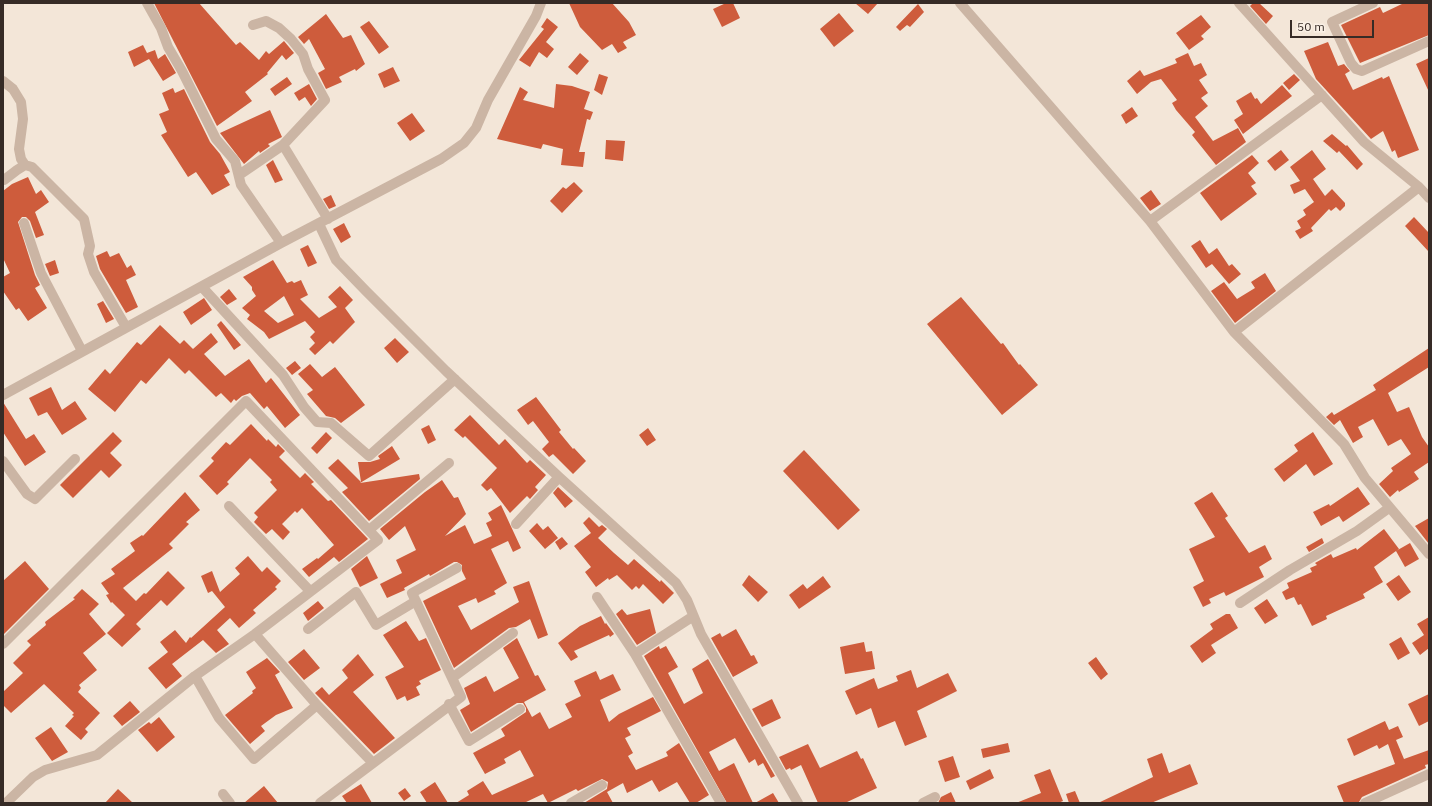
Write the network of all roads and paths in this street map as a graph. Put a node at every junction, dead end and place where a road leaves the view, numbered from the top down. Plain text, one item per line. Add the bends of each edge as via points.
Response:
1 (147, 3) edge
2 (541, 3) edge
3 (960, 3) edge
4 (1239, 3) edge
5 (1373, 3) edge
6 (254, 24) dead end
7 (1429, 41) edge
8 (3, 81) edge
9 (1322, 95) junction
10 (283, 145) junction
11 (25, 165) junction
12 (239, 175) junction
13 (4, 180) dead end
14 (1425, 192) edge
15 (323, 221) junction
16 (1150, 221) junction
17 (24, 223) dead end
18 (281, 243) junction
19 (202, 287) junction
20 (126, 327) junction
21 (1234, 332) junction
22 (82, 351) junction
23 (455, 379) junction
24 (3, 395) edge
25 (75, 459) dead end
26 (3, 461) edge
27 (449, 463) dead end
28 (559, 477) junction
29 (229, 506) dead end
30 (1389, 508) junction
31 (516, 524) dead end
32 (369, 530) junction
33 (1429, 554) edge
34 (457, 568) dead end
35 (310, 591) junction
36 (597, 597) dead end
37 (416, 601) junction
38 (1240, 603) dead end
39 (692, 617) junction
40 (308, 629) dead end
41 (513, 633) dead end
42 (255, 634) junction
43 (3, 644) edge
44 (635, 654) junction
45 (196, 676) junction
46 (452, 678) junction
47 (449, 704) junction
48 (317, 705) junction
49 (520, 709) dead end
50 (373, 763) junction
51 (1429, 774) edge
52 (602, 785) dead end
53 (223, 794) dead end
54 (935, 797) dead end
55 (6, 803) edge
56 (230, 803) edge
57 (320, 803) edge
58 (571, 803) edge
59 (721, 803) edge
60 (798, 803) edge
61 (923, 803) edge
62 (1365, 803) edge

1 - 12 street via 162,28 168,47 216,139 235,161
2 - 15 street via 488,100 476,128 464,143 441,159
3 - 16 street
4 - 9 street
5 - 7 street via 1332,22 1356,70 1362,71
6 - 10 street via 266,21 291,39 303,54 324,100
8 - 11 street via 21,102 23,119 18,149
9 - 14 street via 1364,142
9 - 16 street
10 - 12 street
10 - 15 street
11 - 13 street
11 - 20 street via 32,167 84,219 90,246 88,254 94,272
12 - 18 street via 241,185
14 - 21 street
15 - 18 street
15 - 23 street via 336,260
16 - 21 street
17 - 22 street via 41,273
18 - 19 street
19 - 20 street
19 - 23 street via 283,374 317,422 331,423 369,456
20 - 22 street
21 - 30 street via 1344,444 1365,478
22 - 24 street
23 - 28 street
25 - 26 street via 35,499 27,494
27 - 32 street
28 - 31 street
28 - 39 street via 676,583 687,600
29 - 35 street
30 - 33 street
30 - 38 street via 1357,531 1301,563
32 - 35 street via 378,540
32 - 43 street via 246,401
34 - 37 street via 412,593
35 - 42 street
36 - 44 street
37 - 40 street via 376,625 356,592
37 - 46 street
39 - 44 street
39 - 60 street
41 - 46 street
42 - 45 street
42 - 48 street
44 - 59 street
45 - 48 street via 219,718 254,759
45 - 55 street via 97,755 45,770 33,777
46 - 47 street via 461,697
47 - 49 street via 469,741
47 - 50 street
48 - 50 street
50 - 57 street
51 - 62 street
52 - 58 street
53 - 56 street
54 - 61 street

